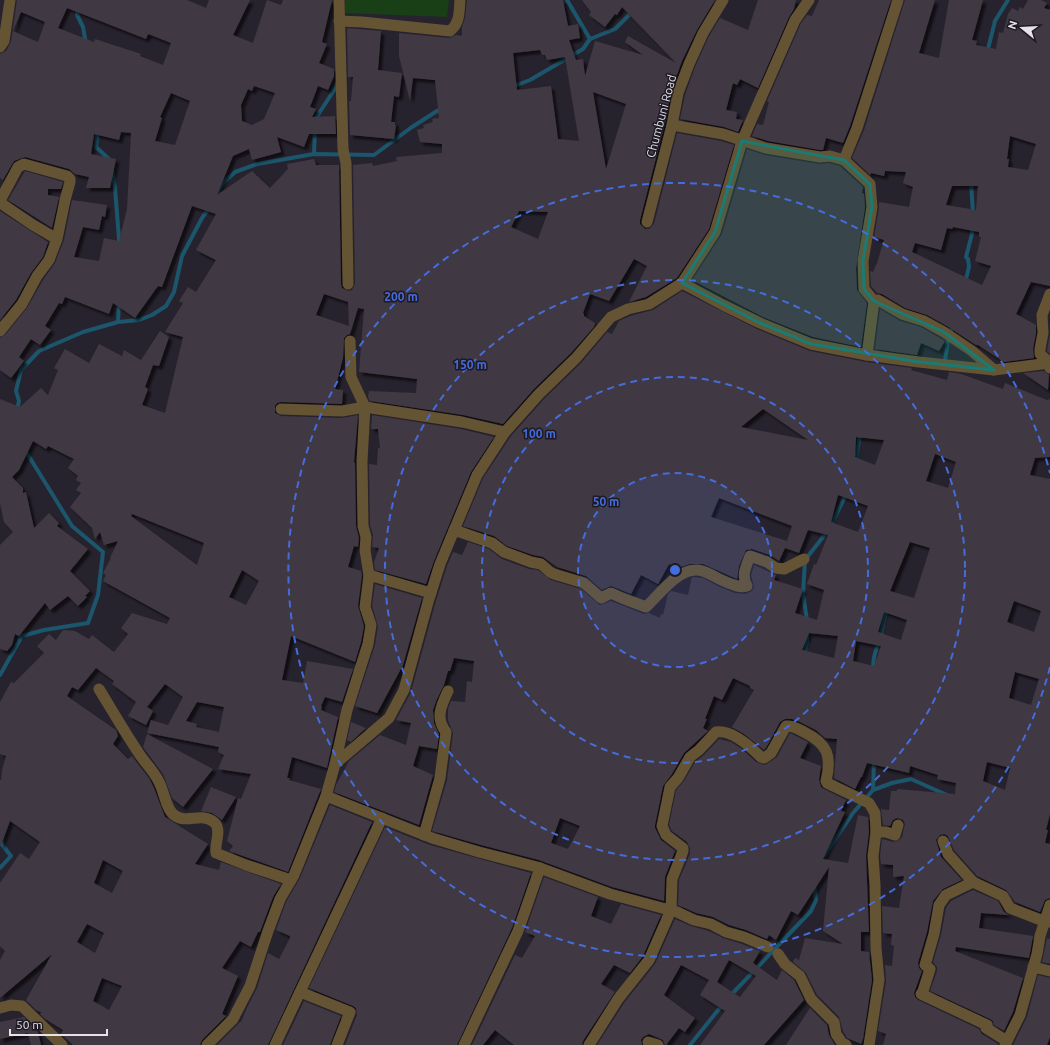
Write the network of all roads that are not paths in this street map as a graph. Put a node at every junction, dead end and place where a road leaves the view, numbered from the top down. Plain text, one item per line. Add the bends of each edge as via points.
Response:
1 (10, 0) edge
2 (339, 0) edge
3 (460, 0) edge
4 (723, 0) edge
5 (809, 0) edge
6 (898, 0) edge
7 (339, 21) junction
8 (0, 47) edge
9 (672, 125) junction
10 (742, 141) junction
11 (844, 160) junction
12 (647, 222) dead end
13 (57, 239) junction
14 (682, 283) junction
15 (348, 284) dead end
16 (1050, 294) edge
17 (874, 301) junction
18 (0, 332) edge
19 (350, 341) dead end
20 (868, 355) junction
21 (1050, 364) edge
22 (994, 370) junction
23 (365, 407) junction
24 (281, 409) dead end
25 (505, 432) junction
26 (454, 530) junction
27 (804, 559) dead end
28 (369, 575) junction
29 (431, 593) junction
30 (99, 689) dead end
31 (448, 691) dead end
32 (335, 764) junction
33 (326, 796) junction
34 (382, 818) junction
35 (898, 826) dead end
36 (876, 832) junction
37 (424, 835) junction
38 (943, 841) dead end
39 (540, 868) junction
40 (291, 880) junction
41 (972, 882) junction
42 (1050, 905) edge
43 (670, 910) junction
44 (1048, 922) edge
45 (768, 947) dead end
46 (778, 954) dead end
47 (1033, 967) junction
48 (1050, 971) edge
49 (300, 992) junction
50 (0, 1008) edge
51 (1006, 1043) edge
52 (62, 1045) edge
53 (207, 1045) edge
54 (275, 1045) edge
55 (337, 1045) edge
56 (464, 1045) edge
57 (589, 1045) edge
58 (846, 1045) edge
59 (869, 1045) edge

1 - 8 street via 4,41
2 - 7 street
3 - 7 street via 458,20 450,31
4 - 9 street, Chumbuni Road via 703,33 689,64 678,93
5 - 10 street via 794,20
6 - 11 street via 857,128
7 - 15 street via 343,149 346,163
9 - 10 street via 723,134
9 - 12 street, Chumbuni Road
10 - 11 street via 766,148
10 - 14 street via 715,232
11 - 17 street via 870,184 872,207 863,261 864,289
13 - 13 street via 70,179 24,164 18,167 2,197 2,204
13 - 18 street via 49,260 22,304
14 - 20 street via 760,323 811,344
14 - 25 street via 649,304 628,309 611,317 576,358
16 - 21 street via 1042,316 1040,354
17 - 20 street
17 - 22 street via 878,300 902,314 924,321 944,332
19 - 23 street via 352,377
20 - 22 street
21 - 22 street
23 - 24 street via 342,411
23 - 25 street via 462,422
23 - 28 street via 362,461 363,526
25 - 26 street via 477,475
26 - 27 street via 492,543 504,552 541,564 554,574 584,583 601,598 611,593 646,607 674,578 688,570 698,570 742,588 747,586 744,571 750,556 784,569
26 - 29 street
28 - 29 street
28 - 32 street via 365,607 371,625 368,644 347,710
29 - 32 street via 404,690 389,718
30 - 40 street via 159,782 171,812 181,819 198,817 215,824 218,833 216,853
31 - 37 street via 439,719 446,732 440,778
32 - 33 street
33 - 34 street
33 - 40 street
34 - 37 street
34 - 49 street
35 - 36 street via 895,835
36 - 43 street via 875,814 869,803 827,783 829,762 824,746 812,736 786,726 770,753 764,758 743,741 716,732 690,757 670,787 662,826 666,835 683,848 672,880
36 - 59 street via 873,856 879,980
37 - 39 street
38 - 41 street via 948,854
39 - 43 street via 610,894
39 - 56 street via 518,931
40 - 53 street via 280,899 250,986 233,1019
41 - 44 street via 1003,896 1010,908
41 - 51 street via 946,895 939,905 925,964 930,969 921,994 987,1025 986,1028
42 - 44 street
43 - 45 street
43 - 57 street via 649,960 618,999
44 - 47 street via 1040,936
46 - 58 street via 785,964 800,976 811,999 834,1022 836,1034
47 - 48 street
47 - 51 street via 1020,1015
49 - 54 street
49 - 55 street via 350,1012
50 - 52 street via 22,1006

